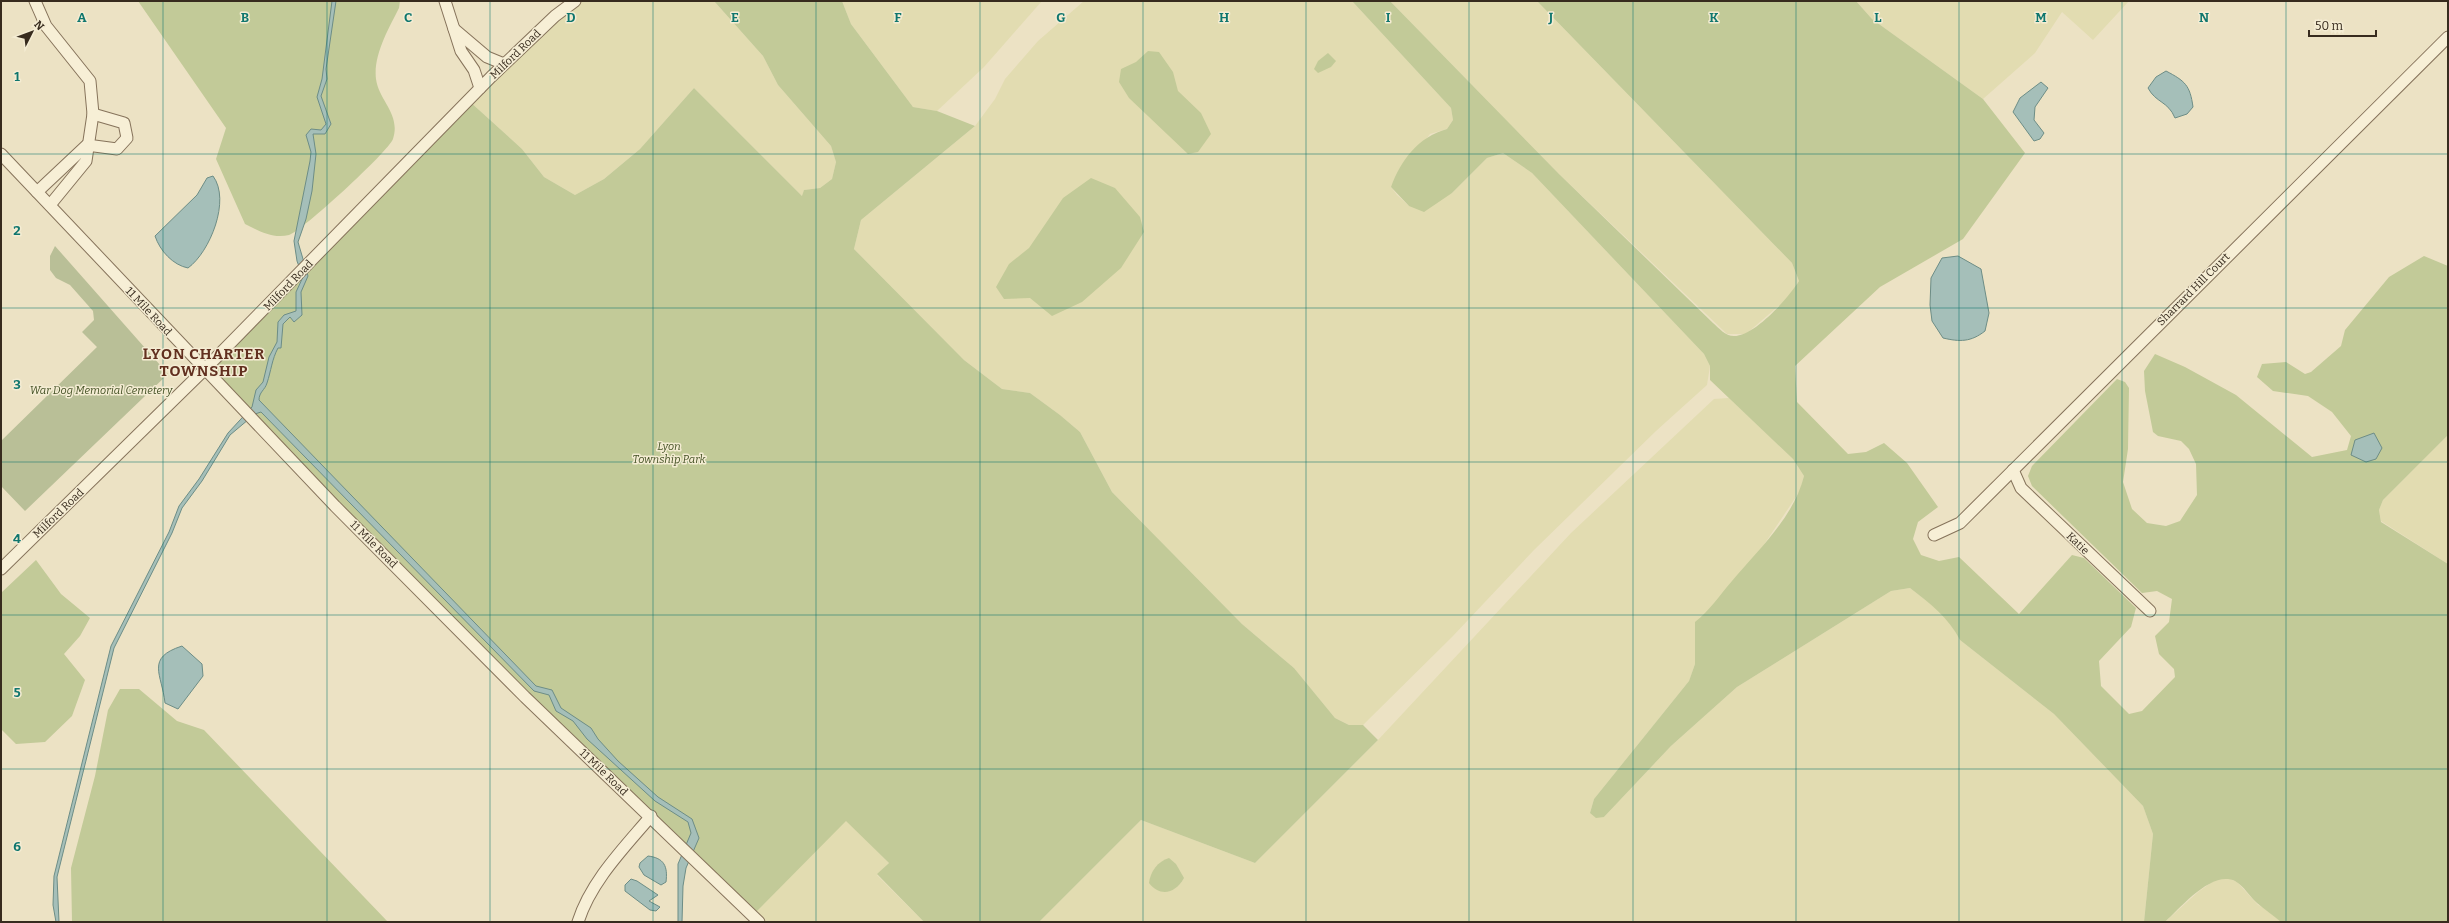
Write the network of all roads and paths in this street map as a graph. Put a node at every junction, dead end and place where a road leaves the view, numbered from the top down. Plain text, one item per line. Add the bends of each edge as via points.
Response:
1 (35, 1) edge
2 (444, 1) edge
3 (575, 1) edge
4 (454, 29) junction
5 (2448, 36) edge
6 (504, 64) junction
7 (480, 88) junction
8 (93, 114) junction
9 (87, 145) junction
10 (1, 154) edge
11 (37, 192) junction
12 (50, 205) junction
13 (204, 370) junction
14 (2013, 470) junction
15 (1934, 535) dead end
16 (1, 569) edge
17 (2150, 611) dead end
18 (651, 816) junction
19 (578, 922) edge
20 (759, 922) edge

1 - 8 street via 46,26 90,81
2 - 4 street
3 - 6 street, Milford Road via 555,16
4 - 6 street via 488,57
4 - 7 street via 461,51 474,70
5 - 14 street, Sharrard Hill Court
6 - 7 street, Milford Road
7 - 13 street, Milford Road
8 - 9 street
8 - 9 street via 124,123 127,138 117,149
9 - 11 street
9 - 12 street via 86,161 80,171
10 - 11 street, 11 Mile Road
11 - 12 street, 11 Mile Road
12 - 13 street, 11 Mile Road
13 - 16 street, Milford Road
13 - 18 street, 11 Mile Road via 525,697
14 - 15 street, Sharrard Hill Court via 1960,523
14 - 17 street, Katie via 2021,488
18 - 19 street via 608,866 581,912
18 - 20 street, 11 Mile Road

